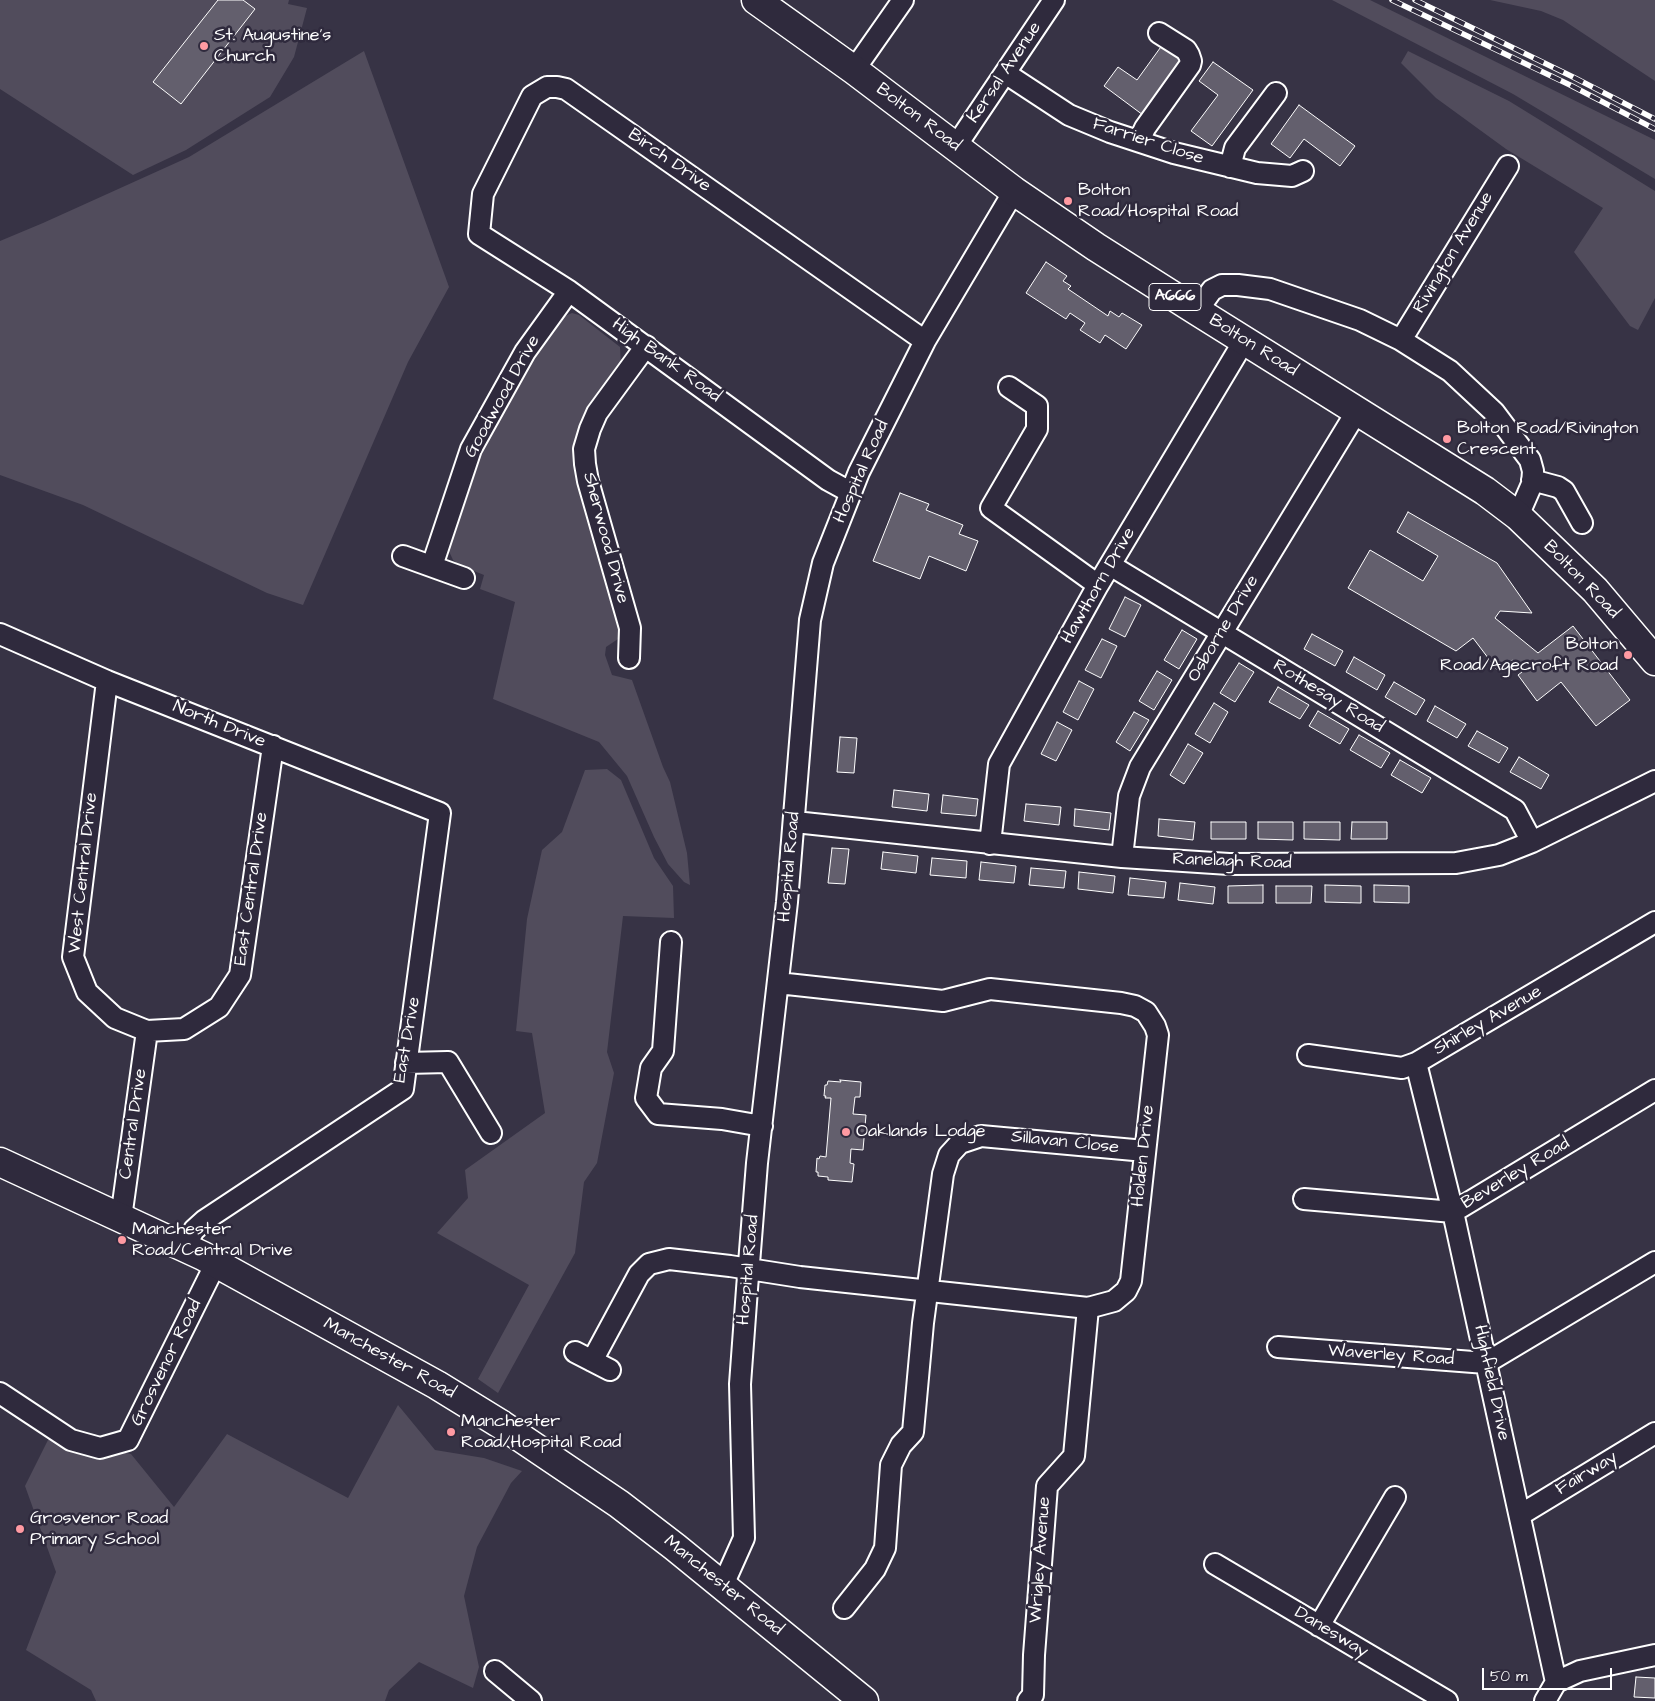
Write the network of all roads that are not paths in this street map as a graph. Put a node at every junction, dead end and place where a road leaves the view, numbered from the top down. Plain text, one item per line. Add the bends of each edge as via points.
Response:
1 (756, 0) edge
2 (903, 0) edge
3 (1054, 0) edge
4 (1159, 32) dead end
5 (854, 70) junction
6 (1006, 72) junction
7 (1276, 92) dead end
8 (1139, 141) junction
9 (956, 146) junction
10 (1508, 166) dead end
11 (1230, 167) junction
12 (1303, 171) dead end
13 (1014, 191) junction
14 (479, 234) joint
15 (569, 291) junction
16 (1197, 312) junction
17 (1401, 340) junction
18 (926, 341) junction
19 (1244, 341) junction
20 (646, 346) junction
21 (1009, 387) dead end
22 (1357, 411) junction
23 (1532, 480) junction
24 (850, 492) junction
25 (1518, 516) junction
26 (1582, 523) dead end
27 (403, 556) dead end
28 (432, 566) junction
29 (1110, 566) junction
30 (464, 578) dead end
31 (1098, 586) junction
32 (1222, 632) junction
33 (0, 634) edge
34 (629, 658) dead end
35 (1655, 662) edge
36 (107, 681) junction
37 (273, 746) junction
38 (1655, 781) edge
39 (440, 813) joint
40 (795, 822) junction
41 (1532, 842) junction
42 (990, 844) junction
43 (1122, 858) junction
44 (1655, 922) edge
45 (671, 942) dead end
46 (778, 983) junction
47 (147, 1031) junction
48 (1308, 1055) dead end
49 (406, 1063) junction
50 (1416, 1063) junction
51 (1655, 1090) edge
52 (762, 1126) junction
53 (491, 1133) dead end
54 (1145, 1151) junction
55 (0, 1162) edge
56 (1304, 1199) dead end
57 (1453, 1212) junction
58 (121, 1218) junction
59 (184, 1248) junction
60 (1655, 1262) edge
61 (216, 1263) junction
62 (749, 1270) junction
63 (928, 1290) junction
64 (1088, 1308) junction
65 (1278, 1348) dead end
66 (1486, 1363) junction
67 (610, 1370) dead end
68 (0, 1393) edge
69 (1655, 1432) edge
70 (1395, 1497) dead end
71 (1520, 1515) junction
72 (1215, 1564) dead end
73 (723, 1585) junction
74 (844, 1608) dead end
75 (1319, 1626) junction
76 (1655, 1655) edge
77 (494, 1671) dead end
78 (1556, 1682) junction
79 (859, 1700) edge
80 (531, 1701) edge
81 (1028, 1701) edge
82 (1447, 1701) edge
83 (1545, 1701) edge

1 - 5 main road, Bolton Road / A666
2 - 5 street
3 - 6 street, Kersal Avenue
4 - 8 street via 1186,50 1191,61
5 - 9 main road, Bolton Road / A666
6 - 8 street, Farrier Close via 1068,115
6 - 9 street, Kersal Avenue
7 - 11 street via 1235,148
8 - 11 street, Farrier Close
9 - 13 main road, Bolton Road / A666
10 - 17 street, Rivington Avenue
11 - 12 street, Farrier Close via 1258,174 1292,176
13 - 16 main road, Bolton Road / A666
13 - 18 street, Hospital Road
14 - 15 street, High Bank Road
14 - 18 street, Birch Drive via 483,194 532,96 547,87 566,89
15 - 20 street, High Bank Road
15 - 28 street, Goodwood Drive via 525,352 471,449
16 - 17 street via 1212,290 1222,285 1238,284 1270,289 1360,320
16 - 19 main road, Bolton Road / A666
17 - 23 street via 1450,372 1494,412 1530,460
18 - 24 street, Hospital Road
19 - 22 main road, Bolton Road / A666
19 - 29 street, Hawthorn Drive
20 - 24 street, High Bank Road via 828,480
20 - 34 street, Sherwood Drive via 597,413 584,449 588,481 630,628
21 - 31 street via 1037,406 1037,429 991,508
22 - 25 main road, Bolton Road / A666 via 1477,486
22 - 32 street, Osborne Drive
23 - 25 street
23 - 26 street via 1564,491
24 - 40 street, Hospital Road via 823,563 810,620
25 - 35 main road, Bolton Road / A666 via 1595,590
27 - 28 street
28 - 30 street
29 - 31 street, Hawthorn Drive
29 - 32 street, Rothesay Road
31 - 42 street, Hawthorn Drive via 999,764
32 - 41 street, Rothesay Road via 1515,810
32 - 43 street, Osborne Drive via 1140,767 1129,796
33 - 36 street, North Drive
36 - 37 street, North Drive
36 - 47 street, West Central Drive via 73,957 88,992 115,1018
37 - 39 street, North Drive
37 - 47 street, East Central Drive via 240,976 219,1007 184,1029
38 - 41 street, Ranelagh Road
39 - 49 street, East Drive
40 - 42 street, Ranelagh Road
40 - 46 street, Hospital Road
41 - 43 street, Ranelagh Road via 1499,855 1456,863 1229,864
42 - 43 street, Ranelagh Road
44 - 50 street, Shirley Avenue
45 - 52 street via 663,1051 652,1068 646,1098 658,1114
46 - 52 street, Hospital Road
46 - 54 street, Holden Drive via 943,1001 990,989 1135,1006 1151,1018 1158,1035
47 - 58 street, Central Drive
48 - 50 street, Shirley Avenue via 1402,1068
49 - 53 street via 448,1062
49 - 59 street, East Drive via 403,1088 205,1220 194,1230
50 - 57 street, Highfield Drive
51 - 57 street, Beverley Road
52 - 62 street, Hospital Road
54 - 63 street, Sillavan Close via 981,1136 960,1143 950,1155 943,1174
54 - 64 street, Holden Drive via 1131,1281 1126,1291 1114,1301
55 - 58 main road, Manchester Road
56 - 57 street, Beverley Road
57 - 66 street, Highfield Drive
58 - 59 main road, Manchester Road
59 - 61 main road, Manchester Road
60 - 66 street
61 - 68 street, Grosvenor Road via 128,1440 100,1448 71,1440
61 - 73 main road, Manchester Road via 437,1385 523,1438 619,1504
62 - 63 street, Holden Drive
62 - 67 street, Holden Drive via 669,1259 649,1264 583,1356
62 - 73 street, Hospital Road via 740,1384 744,1538
63 - 64 street, Holden Drive
63 - 74 street, Sillavan Close via 913,1432 891,1465 885,1548 875,1569
64 - 81 street, Wrigley Avenue via 1074,1456 1047,1486 1033,1695
65 - 66 street, Waverley Road
66 - 71 street, Highfield Drive
69 - 71 street, Fairway
70 - 75 street
71 - 78 street, Highfield Drive
72 - 75 street, Danesway
73 - 79 main road, Manchester Road
75 - 82 street, Danesway
76 - 78 street via 1580,1671
77 - 80 street
78 - 83 street

